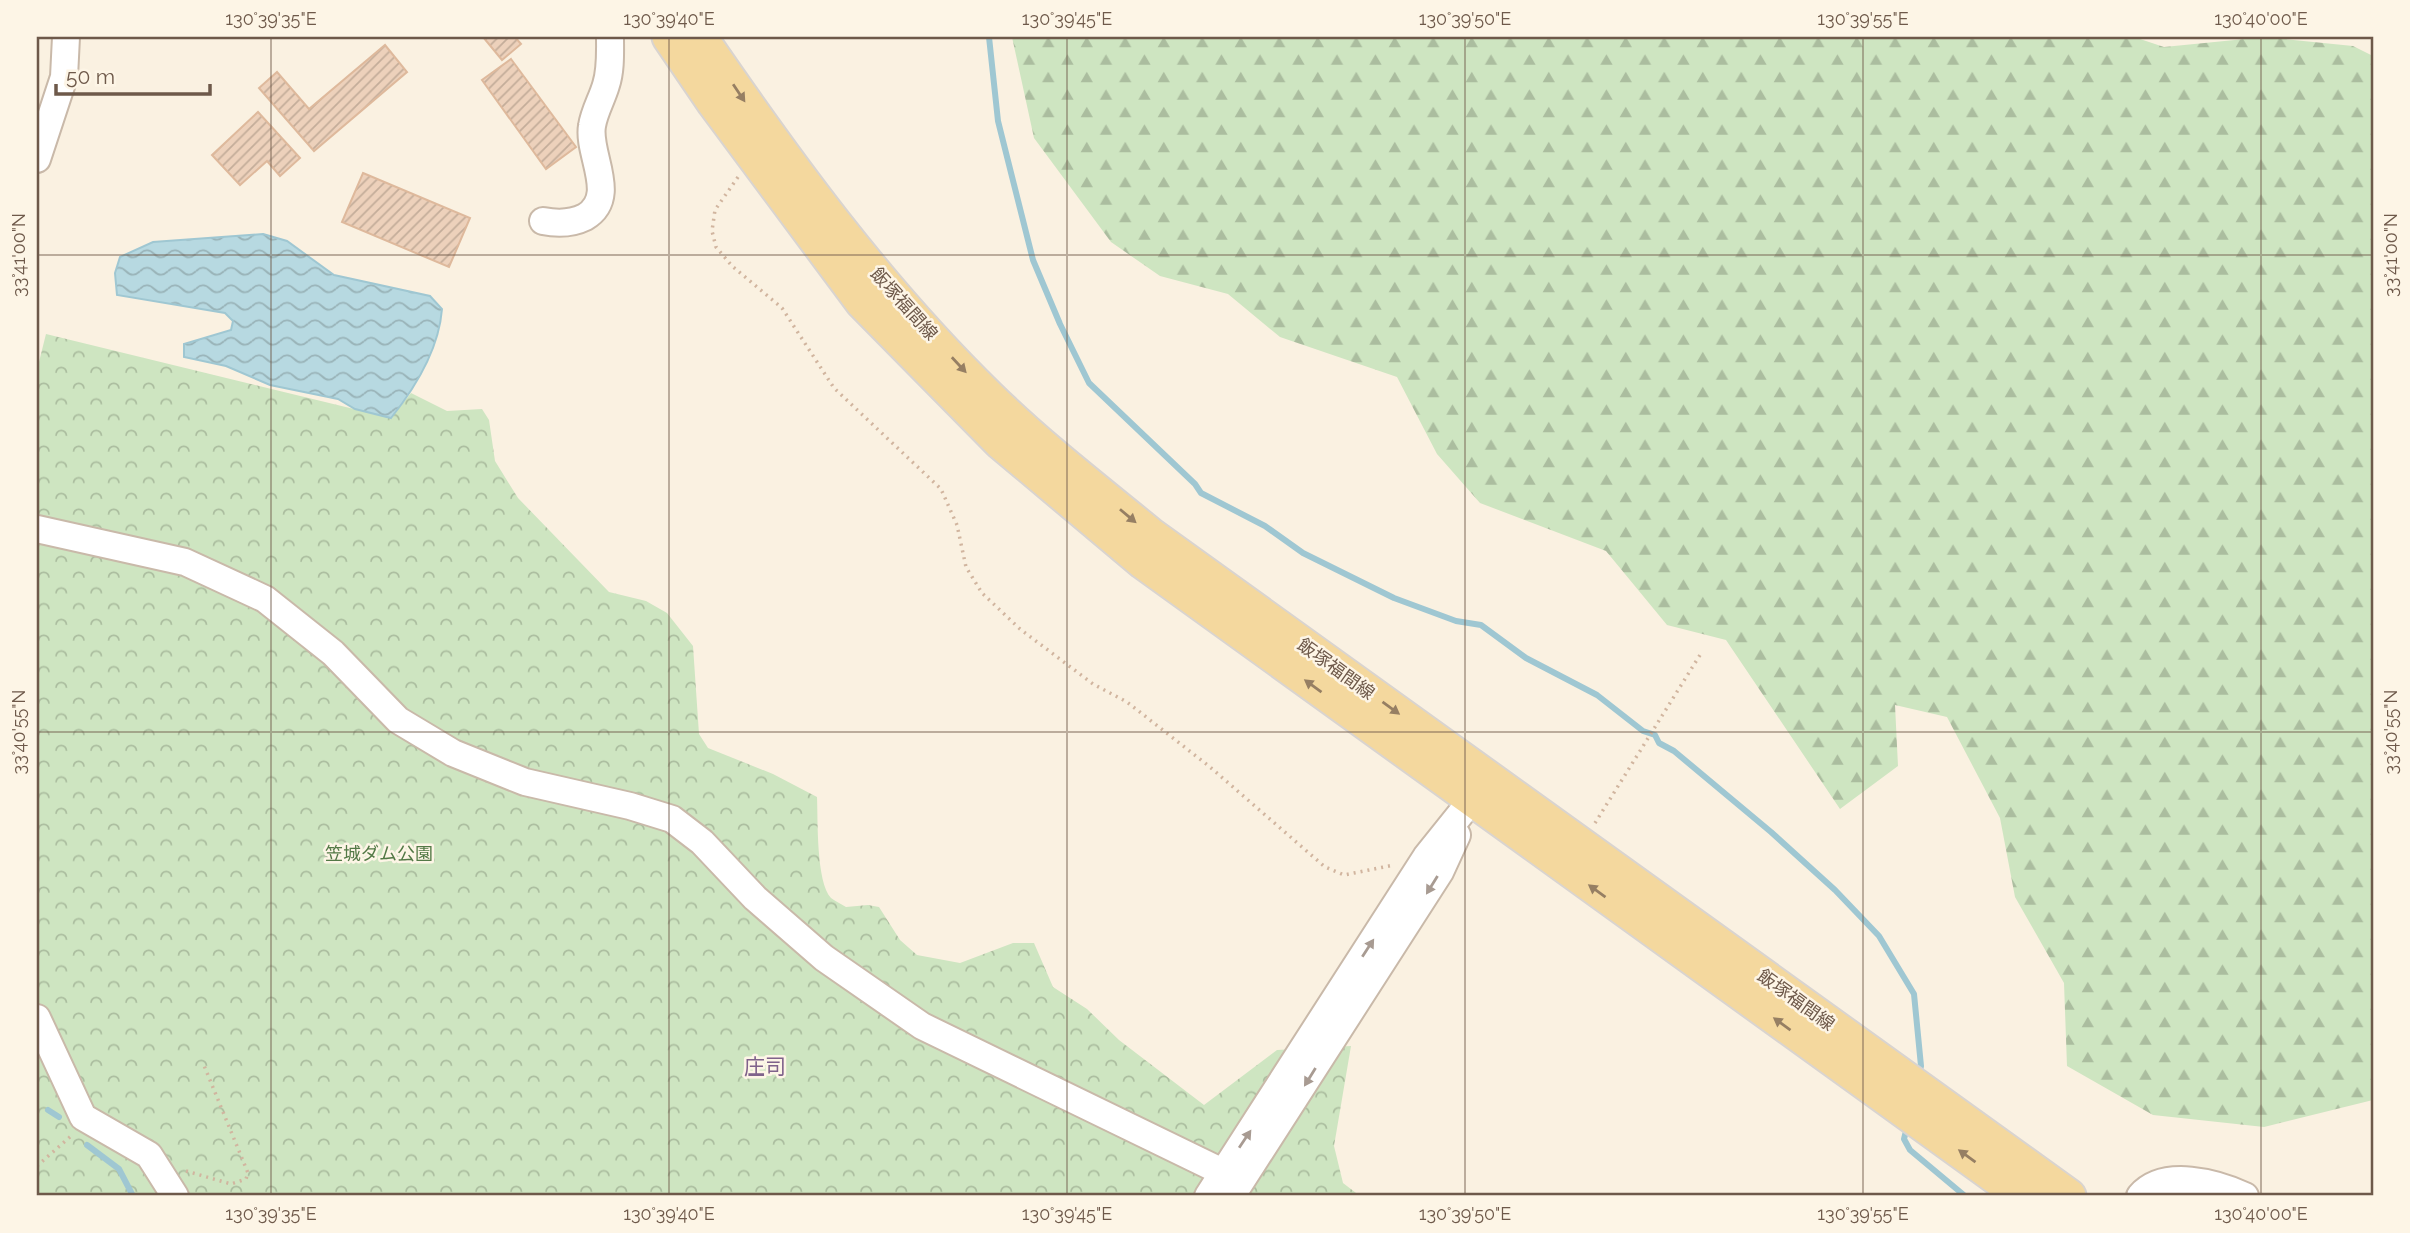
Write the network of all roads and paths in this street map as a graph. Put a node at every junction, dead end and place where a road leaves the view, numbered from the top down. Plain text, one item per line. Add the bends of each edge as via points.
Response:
1 (66, 37) edge
2 (610, 37) edge
3 (669, 37) edge
4 (700, 37) edge
5 (753, 155) junction
6 (37, 159) edge
7 (543, 221) dead end
8 (37, 528) edge
9 (1700, 655) dead end
10 (1480, 790) junction
11 (1581, 845) junction
12 (1426, 857) junction
13 (37, 1018) edge
14 (203, 1063) dead end
15 (83, 1117) junction
16 (154, 1162) junction
17 (37, 1166) edge
18 (1232, 1183) edge
19 (175, 1196) edge
20 (1208, 1196) edge
21 (2022, 1196) edge
22 (2069, 1196) edge
23 (2140, 1196) edge
24 (2245, 1196) edge

1 - 6 street via 64,77
2 - 7 street via 607,84 591,129 599,202 579,220 559,225
3 - 5 main road, 飯塚福間線
4 -> 10 main road, 飯塚福間線 via 829,218 905,309 989,397 1151,535
10 -> 5 main road, 飯塚福間線 via 1143,562 1000,442 862,302
5 - 12 path via 715,209 712,231 716,247 782,308 834,388 941,489 957,525 966,567 982,593 1020,629 1093,684 1127,702 1210,767 1325,867 1343,875
8 - 18 street via 185,562 265,599 333,653 398,720 453,753 525,782 672,819 824,958 922,1026
9 - 11 path
10 - 11 main road, 飯塚福間線
10 - 12 street
10 -> 18 street via 1440,872
21 -> 10 main road, 飯塚福間線
11 - 22 main road, 飯塚福間線
18 -> 12 street
13 - 15 street
14 - 16 path via 245,1161 246,1179 231,1184
15 - 16 street
15 - 17 path via 64,1144
16 - 19 street
18 - 20 street
23 - 24 street via 2171,1182 2201,1181

